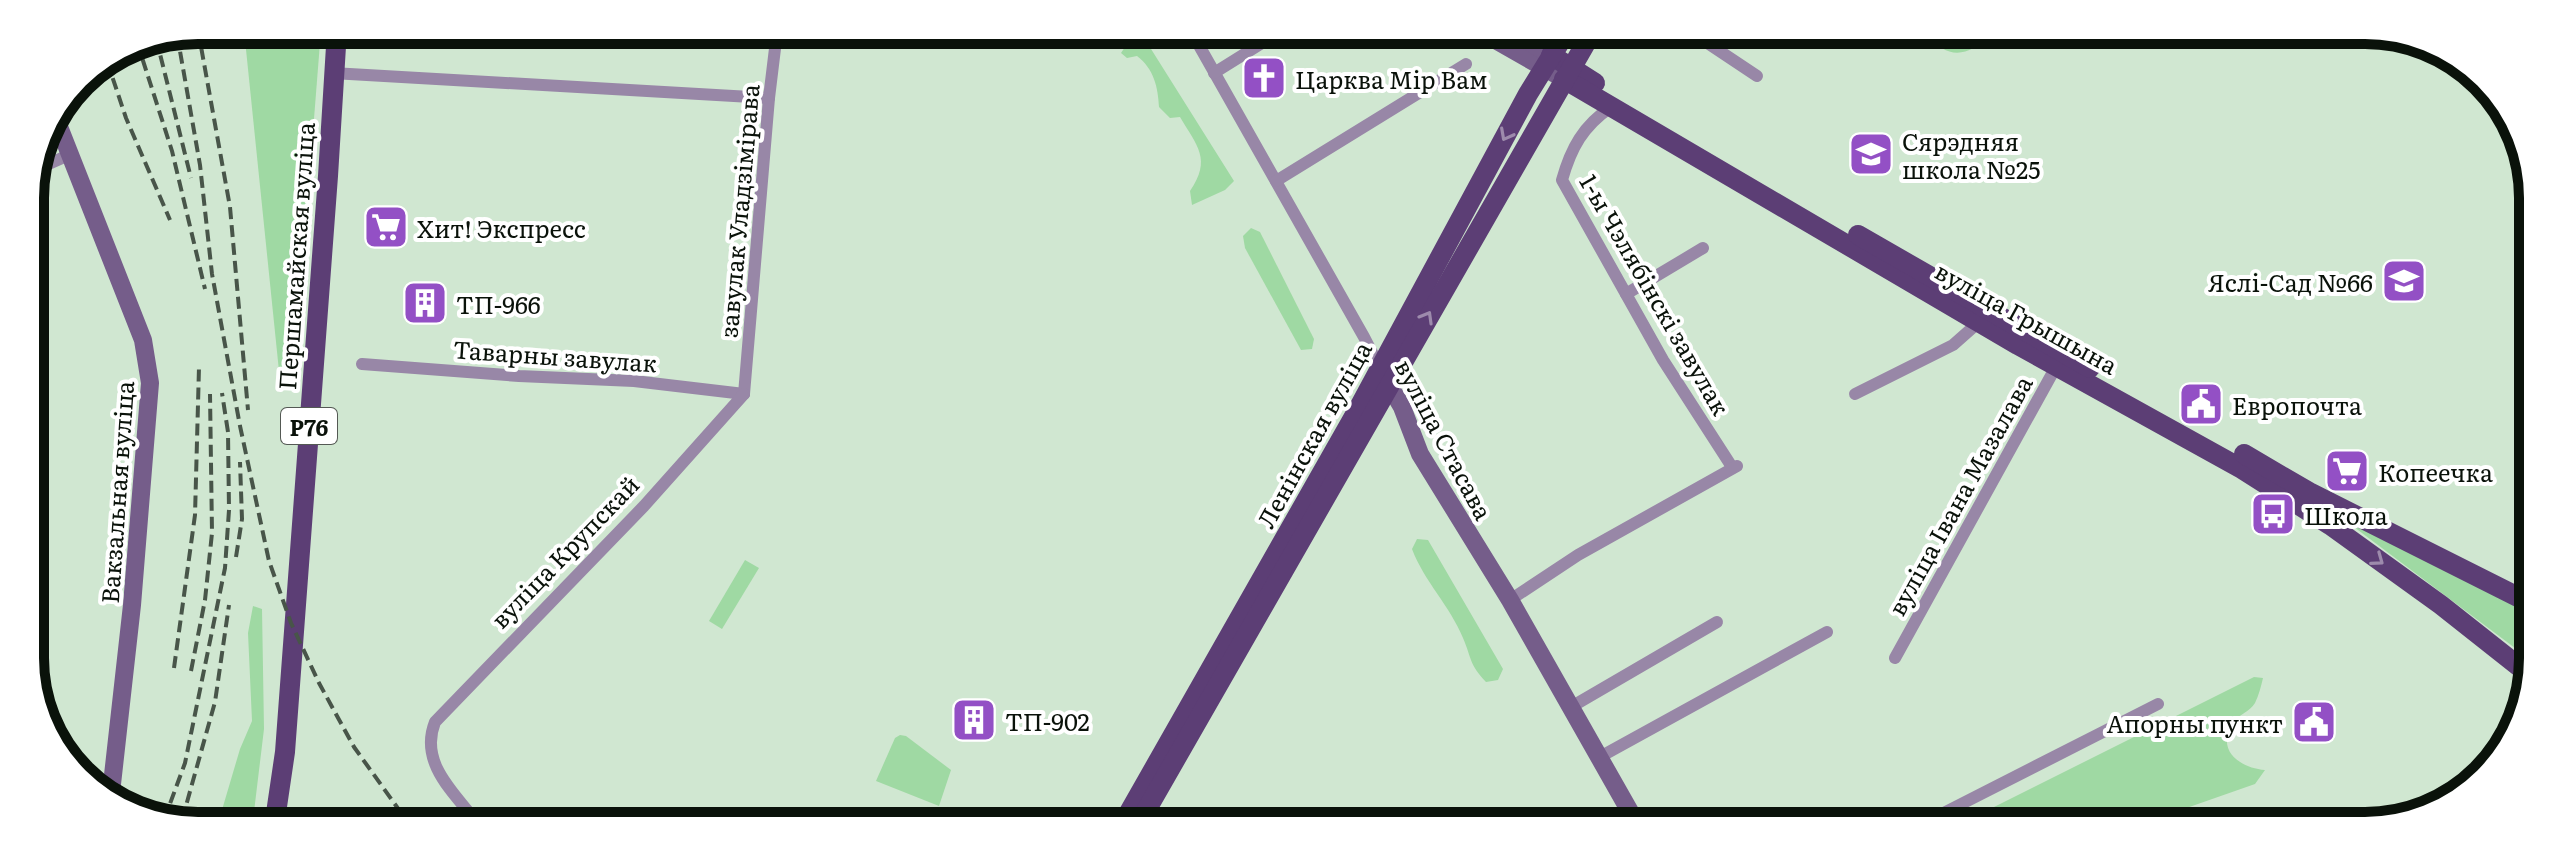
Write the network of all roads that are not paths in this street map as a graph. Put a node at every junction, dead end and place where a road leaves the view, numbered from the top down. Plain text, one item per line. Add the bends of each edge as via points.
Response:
1 (335, 44) edge
2 (776, 44) edge
3 (1198, 44) edge
4 (1260, 44) edge
5 (1509, 44) edge
6 (1527, 44) edge
7 (1559, 44) edge
8 (1585, 44) edge
9 (1709, 44) edge
10 (1548, 61) junction
11 (1466, 64) dead end
12 (332, 73) junction
13 (1214, 73) junction
14 (1567, 73) junction
15 (1757, 76) dead end
16 (769, 98) junction
17 (1611, 107) junction
18 (60, 129) edge
19 (71, 154) junction
20 (48, 164) edge
21 (1276, 181) junction
22 (1703, 248) dead end
23 (1626, 294) junction
24 (1979, 322) junction
25 (2060, 359) junction
26 (362, 364) dead end
27 (1384, 377) junction
28 (744, 394) junction
29 (1855, 394) dead end
30 (2519, 597) edge
31 (1510, 600) junction
32 (1717, 622) dead end
33 (1827, 632) dead end
34 (1895, 658) dead end
35 (2519, 666) edge
36 (1220, 668) junction
37 (2158, 704) dead end
38 (1571, 707) junction
39 (1598, 758) junction
40 (112, 785) edge
41 (276, 812) edge
42 (469, 812) edge
43 (1130, 812) edge
44 (1145, 812) edge
45 (1630, 812) edge
46 (1946, 812) edge

1 - 12 main road, Першамайская вуліца / Р76
2 - 16 street, завулак Уладзімірава
3 - 13 street, вуліца Стасава
4 - 13 street
5 - 10 main road, вуліца Грышына
6 - 10 main road, вуліца Грышына
7 - 10 main road
8 - 14 main road
9 - 15 street
10 - 14 main road, вуліца Грышына
10 -> 27 main road, Ленінская вуліца
11 - 21 street
12 - 16 street
12 - 41 main road, Першамайская вуліца / Р76 via 285,752
13 - 21 street, вуліца Стасава
14 - 17 main road, вуліца Грышына
14 - 25 main road, вуліца Грышына
27 -> 14 main road, Ленінская вуліца
16 - 28 street, завулак Уладзімірава
17 - 23 street, 1-ы Чэлябінскі завулак via 1585,128 1570,151 1562,180
17 - 24 main road, вуліца Грышына
18 - 19 main road, Вакзальная вуліца
19 - 20 street
19 - 40 main road, Вакзальная вуліца via 143,340 150,383
21 - 27 street, вуліца Стасава
22 - 23 street
23 - 31 street, 1-ы Чэлябінскі завулак via 1663,360 1736,466 1578,555
24 - 25 main road, вуліца Грышына
24 - 29 street via 1953,345
25 - 30 main road, вуліца Грышына
25 - 34 street, вуліца Iвана Мазалава
25 -> 35 main road, вуліца Грышына via 2320,518
26 - 28 street, Таварны завулак via 634,381
27 - 31 main road, вуліца Стасава via 1420,454
27 - 36 main road, Ленінская вуліца
28 - 42 street, вуліца Крупскай via 644,506 435,722 429,745 433,761
31 - 38 main road, вуліца Стасава
32 - 38 street
33 - 39 street
36 - 43 main road, Ленінская вуліца
36 - 44 main road, Ленінская вуліца
37 - 46 street
38 - 39 main road, вуліца Стасава
39 - 45 main road, вуліца Стасава

